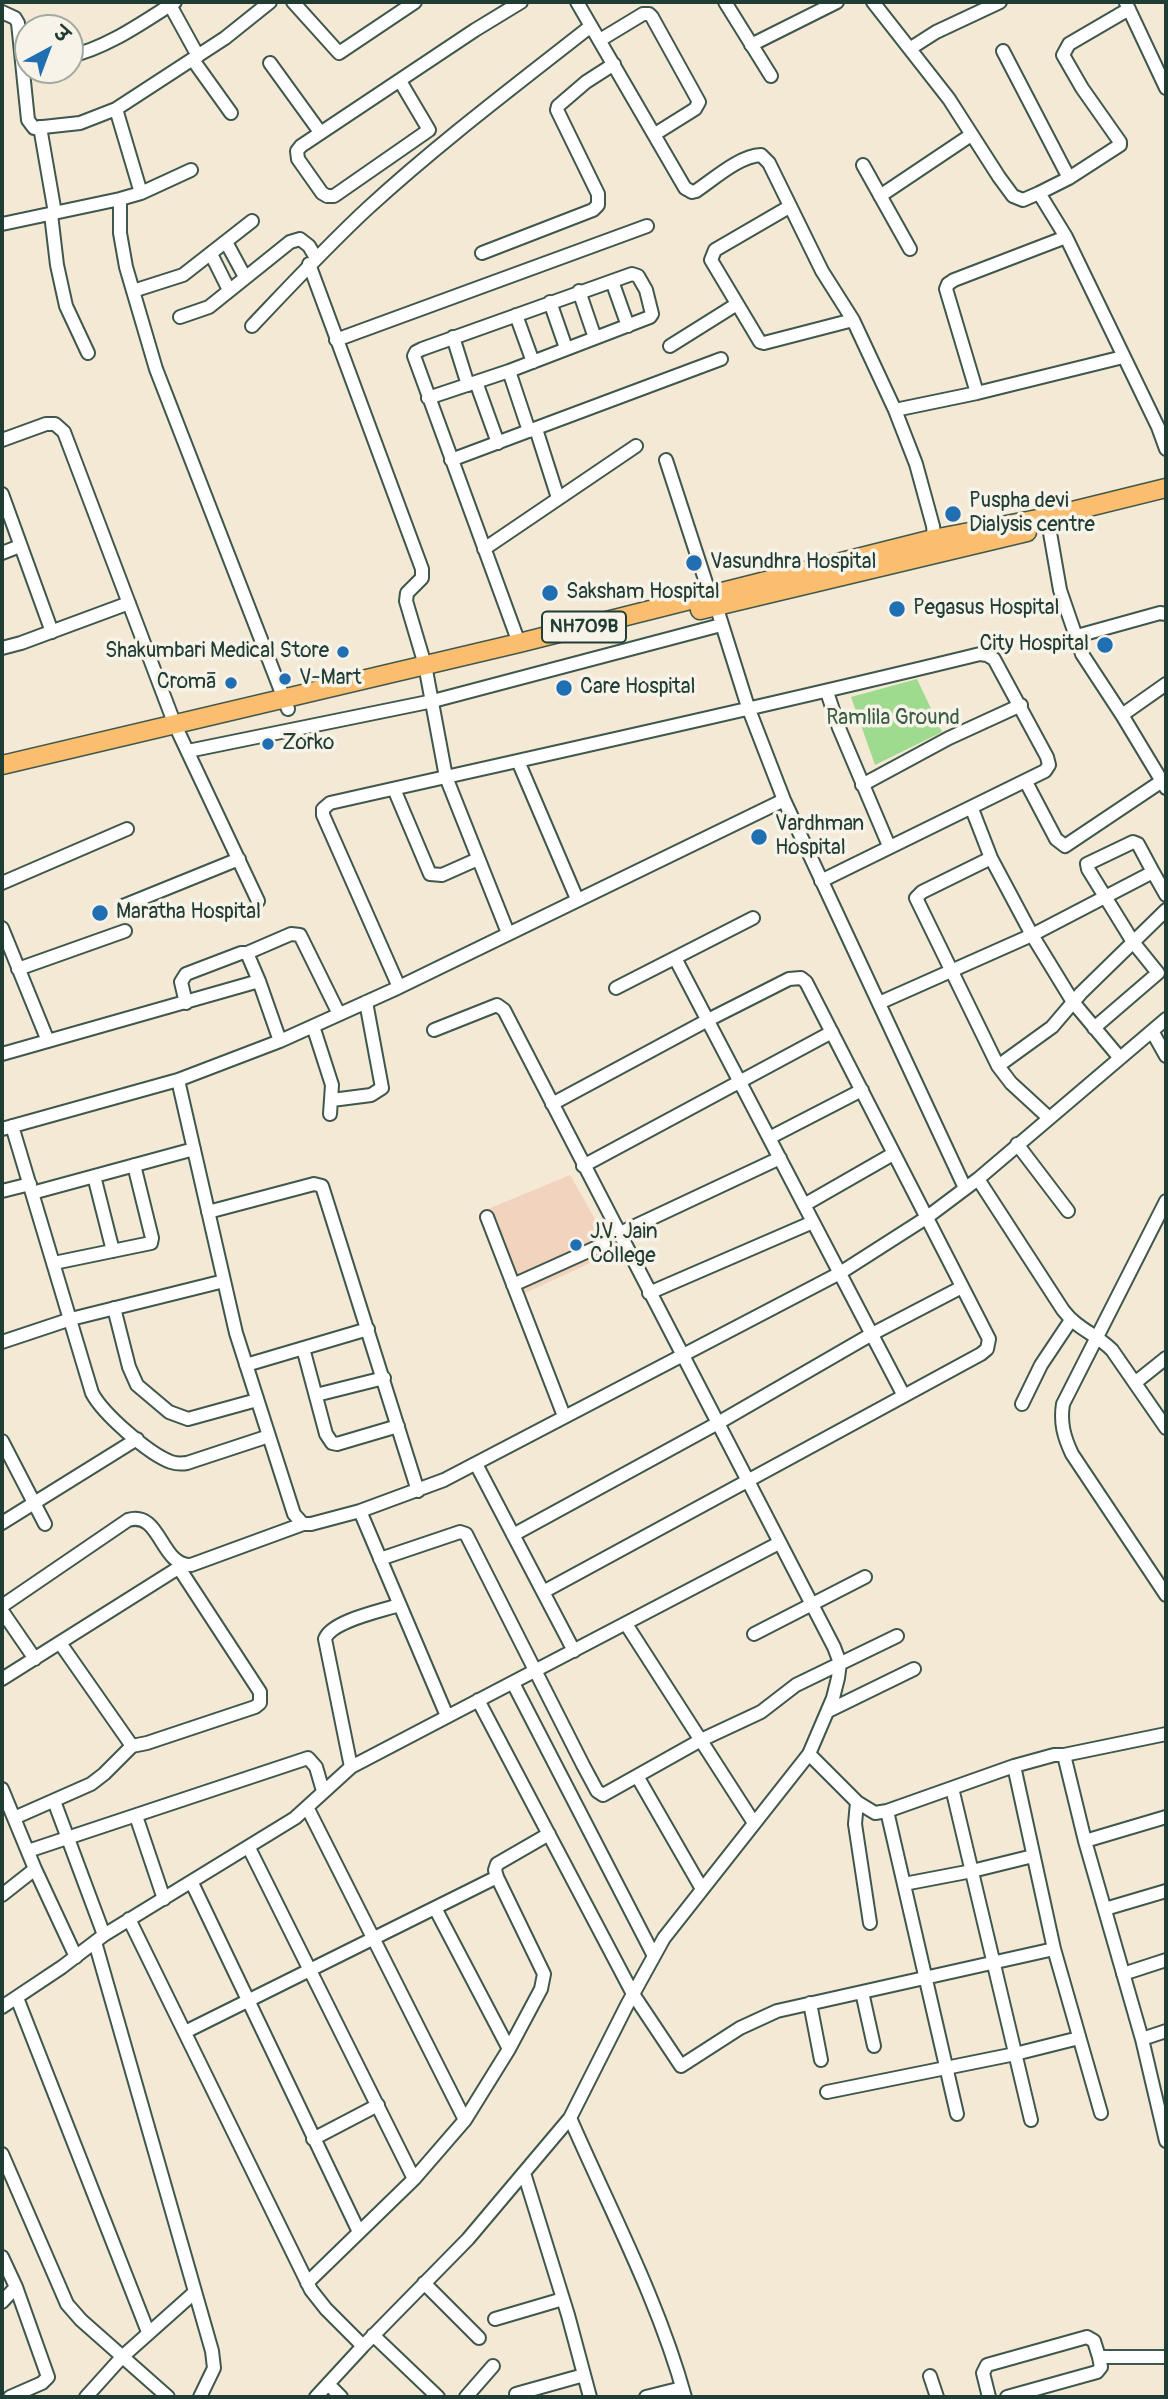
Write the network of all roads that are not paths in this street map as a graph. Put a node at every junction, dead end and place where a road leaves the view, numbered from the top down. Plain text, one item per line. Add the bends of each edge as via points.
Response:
1 (270, 2) edge
2 (293, 2) edge
3 (415, 2) edge
4 (521, 2) edge
5 (577, 2) edge
6 (725, 2) edge
7 (837, 2) edge
8 (873, 2) edge
9 (1000, 2) edge
10 (173, 4) edge
11 (1128, 5) edge
12 (592, 26) junction
13 (600, 40) junction
14 (751, 45) junction
15 (911, 48) junction
16 (1003, 51) dead end
17 (84, 53) edge
18 (196, 58) junction
19 (270, 63) dead end
20 (614, 64) junction
21 (771, 76) dead end
22 (400, 81) junction
23 (25, 84) edge
24 (1166, 88) edge
25 (116, 109) junction
26 (231, 113) dead end
27 (40, 127) junction
28 (320, 132) junction
29 (655, 134) junction
30 (971, 135) junction
31 (863, 166) dead end
32 (191, 170) dead end
33 (1069, 178) junction
34 (141, 193) junction
35 (1039, 193) junction
36 (880, 195) junction
37 (120, 199) junction
38 (789, 207) junction
39 (53, 213) junction
40 (252, 221) dead end
41 (2, 224) edge
42 (648, 226) dead end
43 (1066, 237) junction
44 (226, 242) junction
45 (911, 249) dead end
46 (482, 253) dead end
47 (211, 254) junction
48 (313, 261) junction
49 (245, 277) junction
50 (612, 281) junction
51 (229, 290) junction
52 (133, 291) junction
53 (579, 292) junction
54 (550, 302) junction
55 (737, 303) junction
56 (516, 314) junction
57 (180, 317) dead end
58 (853, 320) junction
59 (252, 326) dead end
60 (628, 326) junction
61 (453, 337) junction
62 (595, 338) junction
63 (336, 340) junction
64 (670, 346) dead end
65 (566, 348) junction
66 (88, 353) dead end
67 (1123, 357) junction
68 (721, 359) dead end
69 (533, 362) junction
70 (509, 371) junction
71 (472, 383) junction
72 (977, 393) junction
73 (428, 398) junction
74 (895, 410) junction
75 (532, 430) junction
76 (2, 440) edge
77 (498, 443) junction
78 (636, 446) dead end
79 (1166, 449) edge
80 (452, 460) junction
81 (666, 460) dead end
82 (1166, 488) edge
83 (2, 494) edge
84 (558, 498) junction
85 (1166, 499) edge
86 (1049, 527) junction
87 (20, 546) junction
88 (935, 547) junction
89 (484, 549) junction
90 (2, 553) edge
91 (713, 599) junction
92 (129, 603) junction
93 (1166, 614) edge
94 (721, 625) junction
95 (52, 632) junction
96 (1077, 636) junction
97 (519, 643) junction
98 (2, 648) edge
99 (426, 670) junction
100 (1166, 684) edge
101 (827, 692) junction
102 (433, 701) junction
103 (286, 703) junction
104 (1020, 705) junction
105 (748, 707) junction
106 (1122, 715) junction
107 (178, 730) junction
108 (188, 751) junction
109 (518, 761) junction
110 (2, 765) edge
111 (2, 775) edge
112 (446, 777) junction
113 (1026, 782) junction
114 (862, 785) junction
115 (1164, 785) edge
116 (394, 789) junction
117 (784, 800) junction
118 (972, 809) junction
119 (127, 829) dead end
120 (889, 846) junction
121 (991, 858) junction
122 (239, 859) junction
123 (478, 859) junction
124 (1153, 872) junction
125 (821, 881) junction
126 (2, 883) edge
127 (1166, 895) edge
128 (1106, 897) junction
129 (577, 900) junction
130 (258, 901) dead end
131 (124, 906) dead end
132 (1166, 910) edge
133 (753, 918) dead end
134 (2, 928) edge
135 (125, 931) dead end
136 (508, 933) junction
137 (1032, 935) junction
138 (1133, 942) junction
139 (247, 953) junction
140 (675, 958) junction
141 (18, 969) junction
142 (1162, 970) edge
143 (953, 972) junction
144 (259, 981) junction
145 (399, 987) junction
146 (616, 988) dead end
147 (366, 1002) junction
148 (1073, 1002) junction
149 (186, 1003) junction
150 (879, 1003) junction
151 (339, 1014) junction
152 (1166, 1018) edge
153 (708, 1020) junction
154 (313, 1026) junction
155 (1094, 1027) junction
156 (434, 1030) dead end
157 (1152, 1031) junction
158 (832, 1032) junction
159 (48, 1041) junction
160 (280, 1041) junction
161 (2, 1054) edge
162 (1166, 1056) edge
163 (1119, 1057) junction
164 (998, 1066) junction
165 (178, 1080) junction
166 (740, 1081) junction
167 (862, 1090) junction
168 (332, 1100) junction
169 (552, 1104) junction
170 (330, 1114) dead end
171 (1048, 1117) junction
172 (7, 1128) edge
173 (769, 1138) junction
174 (1017, 1144) junction
175 (194, 1149) junction
176 (893, 1154) junction
177 (780, 1158) junction
178 (134, 1165) junction
179 (583, 1166) junction
180 (94, 1176) junction
181 (978, 1179) junction
182 (31, 1188) junction
183 (965, 1188) junction
184 (2, 1191) edge
185 (1166, 1201) edge
186 (804, 1205) junction
187 (1068, 1211) dead end
188 (208, 1212) junction
189 (1163, 1216) edge
190 (487, 1217) dead end
191 (926, 1218) junction
192 (813, 1222) junction
193 (618, 1234) junction
194 (604, 1244) dead end
195 (113, 1251) junction
196 (54, 1263) junction
197 (840, 1273) junction
198 (224, 1281) junction
199 (513, 1285) junction
200 (962, 1287) junction
201 (649, 1293) junction
202 (114, 1308) junction
203 (71, 1319) junction
204 (1071, 1320) junction
205 (368, 1329) junction
206 (872, 1334) junction
207 (1097, 1338) junction
208 (3, 1340) edge
209 (303, 1348) junction
210 (683, 1356) junction
211 (1166, 1358) edge
212 (246, 1365) junction
213 (384, 1378) junction
214 (1136, 1382) junction
215 (316, 1395) junction
216 (904, 1396) junction
217 (257, 1400) junction
218 (1022, 1404) dead end
219 (564, 1416) junction
220 (718, 1423) junction
221 (398, 1426) junction
222 (1166, 1427) edge
223 (269, 1436) junction
224 (137, 1439) junction
225 (2, 1441) edge
226 (476, 1464) junction
227 (747, 1482) junction
228 (418, 1491) junction
229 (34, 1502) junction
230 (359, 1511) junction
231 (2, 1523) edge
232 (45, 1524) dead end
233 (303, 1524) junction
234 (513, 1535) junction
235 (779, 1543) junction
236 (380, 1559) junction
237 (181, 1566) junction
238 (865, 1577) dead end
239 (543, 1591) junction
240 (1166, 1594) edge
241 (399, 1605) junction
242 (812, 1605) junction
243 (2, 1608) edge
244 (626, 1624) junction
245 (754, 1634) dead end
246 (897, 1636) dead end
247 (60, 1643) junction
248 (574, 1651) junction
249 (35, 1659) junction
250 (839, 1664) junction
251 (914, 1669) dead end
252 (535, 1671) junction
253 (2, 1679) edge
254 (513, 1683) junction
255 (478, 1700) junction
256 (828, 1711) junction
257 (447, 1716) junction
258 (1166, 1734) edge
259 (701, 1740) junction
260 (132, 1746) junction
261 (808, 1754) junction
262 (1064, 1755) junction
263 (1014, 1766) junction
264 (351, 1767) junction
265 (637, 1776) junction
266 (952, 1788) junction
267 (2, 1789) edge
268 (323, 1791) junction
269 (54, 1801) junction
270 (857, 1802) junction
271 (307, 1807) junction
272 (887, 1811) junction
273 (135, 1816) junction
274 (1166, 1817) edge
275 (14, 1818) junction
276 (754, 1823) junction
277 (549, 1834) junction
278 (68, 1839) junction
279 (1085, 1841) junction
280 (249, 1848) junction
281 (28, 1851) junction
282 (1033, 1856) junction
283 (35, 1869) junction
284 (972, 1871) junction
285 (497, 1877) junction
286 (192, 1883) junction
287 (904, 1884) junction
288 (702, 1889) junction
289 (1166, 1891) edge
290 (2, 1895) edge
291 (164, 1899) junction
292 (435, 1908) junction
293 (1105, 1909) junction
294 (129, 1919) junction
295 (870, 1923) dead end
296 (374, 1938) junction
297 (100, 1939) junction
298 (1054, 1949) junction
299 (654, 1956) junction
300 (76, 1957) junction
301 (1166, 1960) edge
302 (994, 1964) junction
303 (312, 1971) junction
304 (1123, 1974) junction
305 (925, 1978) junction
306 (862, 1992) junction
307 (633, 1994) junction
308 (17, 1998) junction
309 (247, 2002) junction
310 (810, 2003) junction
311 (2, 2007) edge
312 (1166, 2031) edge
313 (185, 2032) junction
314 (1079, 2038) junction
315 (1142, 2039) junction
316 (874, 2046) dead end
317 (509, 2049) junction
318 (1015, 2054) junction
319 (821, 2060) dead end
320 (946, 2067) junction
321 (827, 2092) dead end
322 (378, 2105) junction
323 (1101, 2113) dead end
324 (957, 2114) dead end
325 (570, 2118) junction
326 (465, 2120) junction
327 (1031, 2120) dead end
328 (313, 2139) junction
329 (1166, 2141) edge
330 (2, 2154) edge
331 (524, 2172) junction
332 (414, 2179) junction
333 (359, 2232) junction
334 (2, 2257) edge
335 (307, 2283) junction
336 (424, 2283) junction
337 (16, 2287) junction
338 (195, 2292) junction
339 (563, 2299) junction
340 (2, 2302) edge
341 (495, 2319) dead end
342 (148, 2332) junction
343 (373, 2335) junction
344 (479, 2338) dead end
345 (363, 2346) junction
346 (122, 2357) junction
347 (1099, 2357) junction
348 (1166, 2357) edge
349 (493, 2366) dead end
350 (584, 2375) junction
351 (930, 2375) dead end
352 (328, 2384) junction
353 (684, 2393) edge
354 (516, 2394) dead end
355 (10, 2397) edge
356 (86, 2397) edge
357 (167, 2397) edge
358 (200, 2397) edge
359 (316, 2397) edge
360 (341, 2397) edge
361 (438, 2397) edge
362 (466, 2397) edge
363 (590, 2397) edge
364 (646, 2397) edge
365 (937, 2397) edge
366 (989, 2397) edge
367 (1007, 2397) edge

1 - 18 street
2 - 3 street via 339,53
4 - 22 street
5 - 12 street
6 - 14 street
7 - 14 street
8 - 15 street
9 - 15 street
10 - 17 street
10 - 18 street
11 - 24 street
11 - 33 street via 1063,52 1121,144
12 - 13 street
12 - 48 street via 440,146
13 - 20 street
13 - 29 street via 643,13 652,17 699,102
14 - 21 street
15 - 30 street
16 - 33 street
18 - 25 street
18 - 26 street
19 - 28 street
20 - 29 street
20 - 46 street via 586,82 557,110 598,194 598,205
22 - 28 street
22 - 28 street via 429,130 334,195 316,188 298,159 301,146
23 - 27 street via 27,120 34,128
25 - 27 street via 80,123
25 - 34 street
27 - 39 street
29 - 38 street via 689,192 761,155
30 - 35 street via 1013,196 1023,200
30 - 36 street
31 - 36 street
32 - 34 street
33 - 35 street
34 - 37 street
35 - 43 street
36 - 45 street
37 - 39 street
37 - 52 street via 122,251
38 - 55 street via 712,253 711,260
38 - 58 street
39 - 41 street
39 - 66 street via 64,299
40 - 44 street
42 - 63 street
43 - 67 street
43 - 72 street via 947,286
44 - 47 street
44 - 49 street
47 - 51 street
47 - 52 street via 176,279
48 - 49 street via 305,242 296,239
48 - 59 street
48 - 63 street
49 - 51 street
50 - 53 street
50 - 60 street
50 - 60 street via 635,274 646,290 651,316
51 - 57 street via 209,307
52 - 103 street via 156,369
53 - 54 street
53 - 62 street
54 - 56 street
54 - 65 street
55 - 58 street via 764,343
55 - 64 street
56 - 61 street
56 - 69 street
58 - 74 street
60 - 62 street
61 - 71 street
61 - 73 street via 416,352
62 - 65 street
63 - 99 street via 422,569 422,578 406,597
65 - 69 street
67 - 72 street
67 - 79 street
68 - 75 street
69 - 70 street
70 - 71 street
70 - 75 street
71 - 73 street
71 - 77 street
72 - 74 street
73 - 80 street
74 - 88 street via 916,464
75 - 77 street
75 - 84 street
76 - 92 street via 46,424 60,427
77 - 80 street
78 - 84 street
80 - 89 street
81 - 91 street
82 - 88 highway, NH709B
83 - 87 street
84 - 89 street
85 - 86 highway, NH709B
86 - 88 highway, NH709B
86 - 96 street via 1060,590
87 - 90 street
87 - 95 street
88 - 91 highway, NH709B
89 - 97 street
91 - 94 street
91 - 97 highway, NH709B
91 - 99 highway, NH709B
92 - 95 street
92 - 107 street
93 - 96 street
94 - 102 street
94 - 105 street
95 - 98 street
96 - 106 street via 1082,654
97 - 99 highway, NH709B
99 - 102 street
99 - 103 highway, NH709B
100 - 106 street
101 - 104 street via 987,654
101 - 105 street
101 - 114 street
102 - 108 street
102 - 112 street
103 - 107 highway, NH709B
104 - 113 street via 1049,765
104 - 114 street
105 - 109 street
105 - 117 street
106 - 115 street
107 - 108 street
107 - 110 highway, NH709B
107 - 111 highway, NH709B
108 - 122 street
109 - 112 street
109 - 129 street
112 - 116 street
112 - 123 street
113 - 115 street via 1056,839 1065,846
113 - 118 street
114 - 120 street
116 - 123 street via 430,874 442,875
116 - 145 street via 330,803 323,815
117 - 125 street
117 - 129 street
118 - 120 street
118 - 121 street
119 - 126 street
120 - 125 street
121 - 137 street
121 - 143 street via 917,895
122 - 130 street
122 - 131 street
123 - 136 street
124 - 127 street
124 - 128 street
124 - 128 street via 1133,842 1089,862 1088,869
125 - 150 street
128 - 137 street
128 - 138 street
129 - 136 street
132 - 138 street
133 - 140 street
134 - 141 street
135 - 141 street
136 - 145 street
137 - 143 street
137 - 148 street
138 - 142 street
138 - 148 street
139 - 144 street
139 - 149 street via 186,974 181,982
139 - 151 street via 291,934 300,935
140 - 146 street
140 - 153 street
141 - 159 street
142 - 155 street
143 - 150 street
143 - 164 street
144 - 149 street
144 - 160 street
145 - 147 street
147 - 151 street
147 - 168 street via 382,1088 371,1095
148 - 155 street
148 - 164 street via 1040,1038
149 - 159 street
150 - 183 street
151 - 154 street
152 - 157 street
153 - 158 street via 796,977 806,982
153 - 166 street
153 - 169 street
154 - 160 street
154 - 168 street via 332,1085
155 - 163 street
156 - 169 street via 493,1006 501,1007
157 - 162 street
157 - 163 street
158 - 166 street
158 - 167 street
159 - 161 street
160 - 165 street
163 - 171 street
164 - 171 street
165 - 172 street
165 - 175 street
166 - 173 street
166 - 179 street
167 - 173 street
167 - 176 street
168 - 170 street
169 - 179 street
171 - 174 street
172 - 182 street
173 - 177 street
174 - 181 street
174 - 187 street
175 - 178 street
175 - 188 street
176 - 186 street
176 - 191 street
177 - 186 street
177 - 193 street
178 - 180 street
178 - 195 street via 153,1241
179 - 193 street
180 - 182 street
180 - 195 street
181 - 183 street
181 - 204 street
182 - 184 street
182 - 196 street
183 - 191 street
185 - 189 street
186 - 192 street
188 - 198 street
188 - 205 street via 314,1184 322,1186
189 - 207 street
190 - 199 street
191 - 197 street
191 - 200 street
192 - 197 street
192 - 201 street
193 - 201 street
194 - 199 street
195 - 196 street
196 - 203 street
197 - 206 street
197 - 210 street
198 - 202 street
198 - 212 street
199 - 219 street
200 - 206 street
200 - 216 street via 988,1333 986,1349
201 - 210 street
202 - 203 street
202 - 217 street via 136,1385 169,1412 188,1419
203 - 208 street
203 - 224 street via 97,1404
204 - 207 street
204 - 218 street via 1041,1364
205 - 209 street
205 - 213 street
206 - 216 street
206 - 220 street
207 - 214 street
207 - 240 street via 1063,1404 1064,1437
209 - 212 street
209 - 215 street
210 - 219 street
210 - 220 street
211 - 214 street
212 - 217 street
213 - 215 street
213 - 221 street
214 - 222 street
215 - 221 street via 332,1443
216 - 227 street
217 - 223 street
219 - 226 street
220 - 227 street
220 - 234 street
221 - 228 street
223 - 224 street via 177,1464
223 - 233 street via 294,1514
224 - 229 street
225 - 229 street
226 - 228 street
226 - 234 street
227 - 235 street
227 - 239 street
228 - 230 street
229 - 231 street
229 - 232 street
230 - 233 street
230 - 236 street
233 - 237 street
234 - 239 street
235 - 242 street
235 - 244 street
236 - 241 street
236 - 252 street via 463,1532 469,1536
237 - 243 street via 152,1526 137,1517
237 - 247 street
237 - 260 street via 256,1683 260,1703
238 - 242 street
239 - 248 street
241 - 257 street
241 - 264 street via 337,1625 325,1639
242 - 245 street
242 - 250 street
243 - 249 street
244 - 248 street
244 - 259 street
246 - 250 street
247 - 249 street
247 - 260 street
248 - 252 street
249 - 253 street
250 - 256 street
250 - 259 street via 786,1691 761,1712
251 - 256 street
252 - 254 street
252 - 265 street via 597,1791 607,1794
254 - 255 street
254 - 299 street
255 - 257 street
255 - 277 street
256 - 261 street
257 - 264 street
258 - 262 street
259 - 265 street
259 - 276 street
260 - 269 street via 98,1779
261 - 270 street
261 - 276 street
262 - 263 street
262 - 279 street
263 - 266 street
263 - 282 street
264 - 268 street
265 - 288 street
266 - 272 street
266 - 284 street
267 - 275 street
268 - 271 street
268 - 273 street via 316,1767 308,1759
269 - 275 street
269 - 278 street
270 - 272 street via 875,1813
270 - 295 street via 855,1824
271 - 280 street
271 - 296 street
272 - 287 street
273 - 278 street
273 - 291 street
274 - 279 street
275 - 281 street
276 - 288 street
277 - 285 street via 497,1864
277 - 307 street
278 - 281 street
278 - 297 street
279 - 293 street
280 - 286 street
280 - 303 street
281 - 283 street
282 - 284 street
282 - 298 street
283 - 290 street
283 - 300 street
284 - 287 street
284 - 302 street
285 - 292 street
285 - 317 street via 544,1974 541,1989
286 - 291 street
286 - 309 street
287 - 305 street
288 - 299 street
289 - 293 street
291 - 294 street
292 - 296 street
292 - 317 street
293 - 304 street
294 - 297 street
294 - 313 street
296 - 303 street
296 - 326 street
297 - 300 street
297 - 338 street
298 - 302 street
298 - 314 street
299 - 307 street
300 - 308 street
301 - 304 street
302 - 305 street
302 - 318 street
303 - 309 street
303 - 322 street
304 - 315 street
305 - 306 street
305 - 320 street
306 - 310 street
306 - 316 street
307 - 310 street via 681,2066 760,2017
307 - 325 street
308 - 311 street
308 - 342 street
309 - 313 street
309 - 328 street
310 - 319 street
312 - 315 street
313 - 335 street
314 - 318 street
314 - 323 street
315 - 329 street
317 - 326 street
318 - 320 street
318 - 327 street
320 - 321 street
320 - 324 street
322 - 328 street
322 - 332 street
325 - 331 street
325 - 353 street via 647,2285
326 - 332 street
328 - 333 street
330 - 346 street via 66,2304
331 - 336 street
331 - 339 street
332 - 333 street
333 - 335 street
334 - 337 street
335 - 345 street
336 - 343 street
336 - 344 street
337 - 340 street
337 - 355 street via 48,2377
338 - 342 street
338 - 358 street via 214,2360
339 - 341 street
339 - 350 street
342 - 346 street
343 - 345 street
343 - 361 street
345 - 352 street
346 - 356 street
346 - 357 street
347 - 348 street
347 - 366 street via 1094,2341 1087,2337 988,2365 983,2373
347 - 367 street via 1097,2372
349 - 362 street
350 - 354 street
350 - 363 street
351 - 365 street
352 - 359 street
352 - 360 street
353 - 364 street

